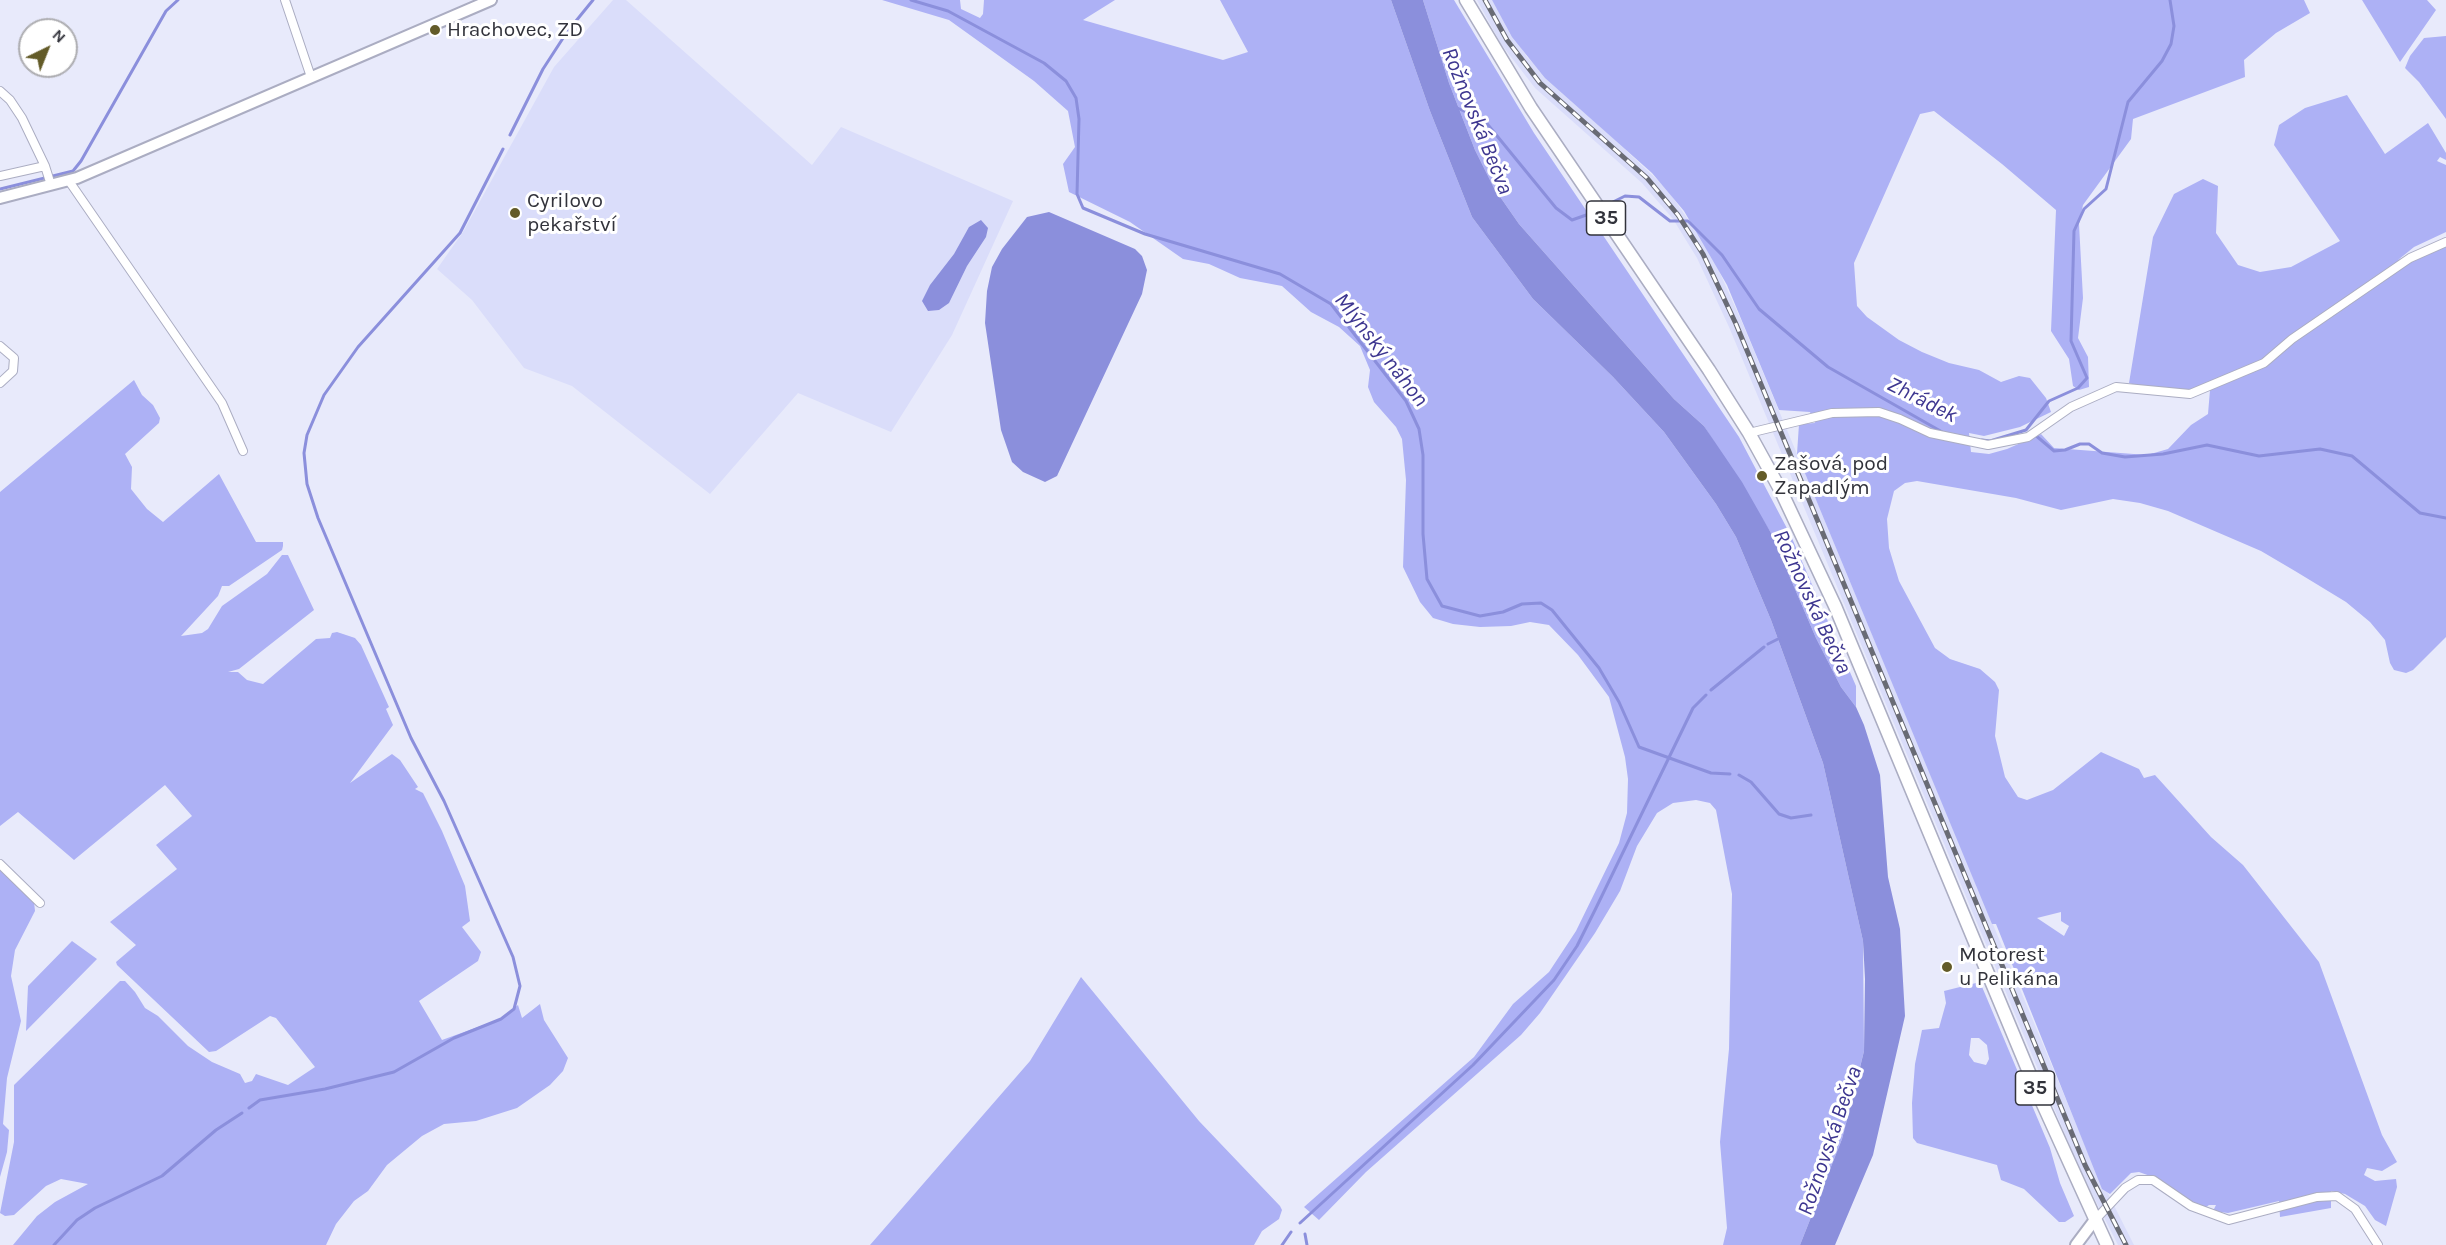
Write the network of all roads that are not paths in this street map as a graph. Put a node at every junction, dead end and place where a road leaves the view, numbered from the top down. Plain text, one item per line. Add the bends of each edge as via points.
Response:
1 (285, 0) edge
2 (491, 0) edge
3 (1466, 0) edge
4 (311, 77) junction
5 (0, 91) edge
6 (0, 176) edge
7 (48, 176) junction
8 (69, 181) junction
9 (0, 198) edge
10 (2446, 242) edge
11 (0, 346) edge
12 (0, 383) edge
13 (1749, 433) junction
14 (243, 451) dead end
15 (0, 864) edge
16 (40, 903) dead end
17 (2094, 1221) junction
18 (2076, 1245) edge
19 (2107, 1245) edge
20 (2378, 1245) edge

1 - 4 street
2 - 4 street
3 - 13 main road, 35 via 1531,108
4 - 8 street
5 - 7 street via 22,118
6 - 7 street
7 - 8 street
7 - 9 street
8 - 14 street via 222,404
10 - 13 street via 2410,258 2292,339 2264,363 2190,394 2116,387 2071,407 2028,437 1988,445 1958,441 1879,412 1832,413
11 - 12 street via 14,358 13,371
13 - 17 main road, 35 via 1835,606
15 - 16 street
17 - 18 street
17 - 19 main road, 35
17 - 20 street via 2125,1188 2138,1180 2153,1180 2191,1206 2229,1220 2317,1197 2337,1196 2355,1209

